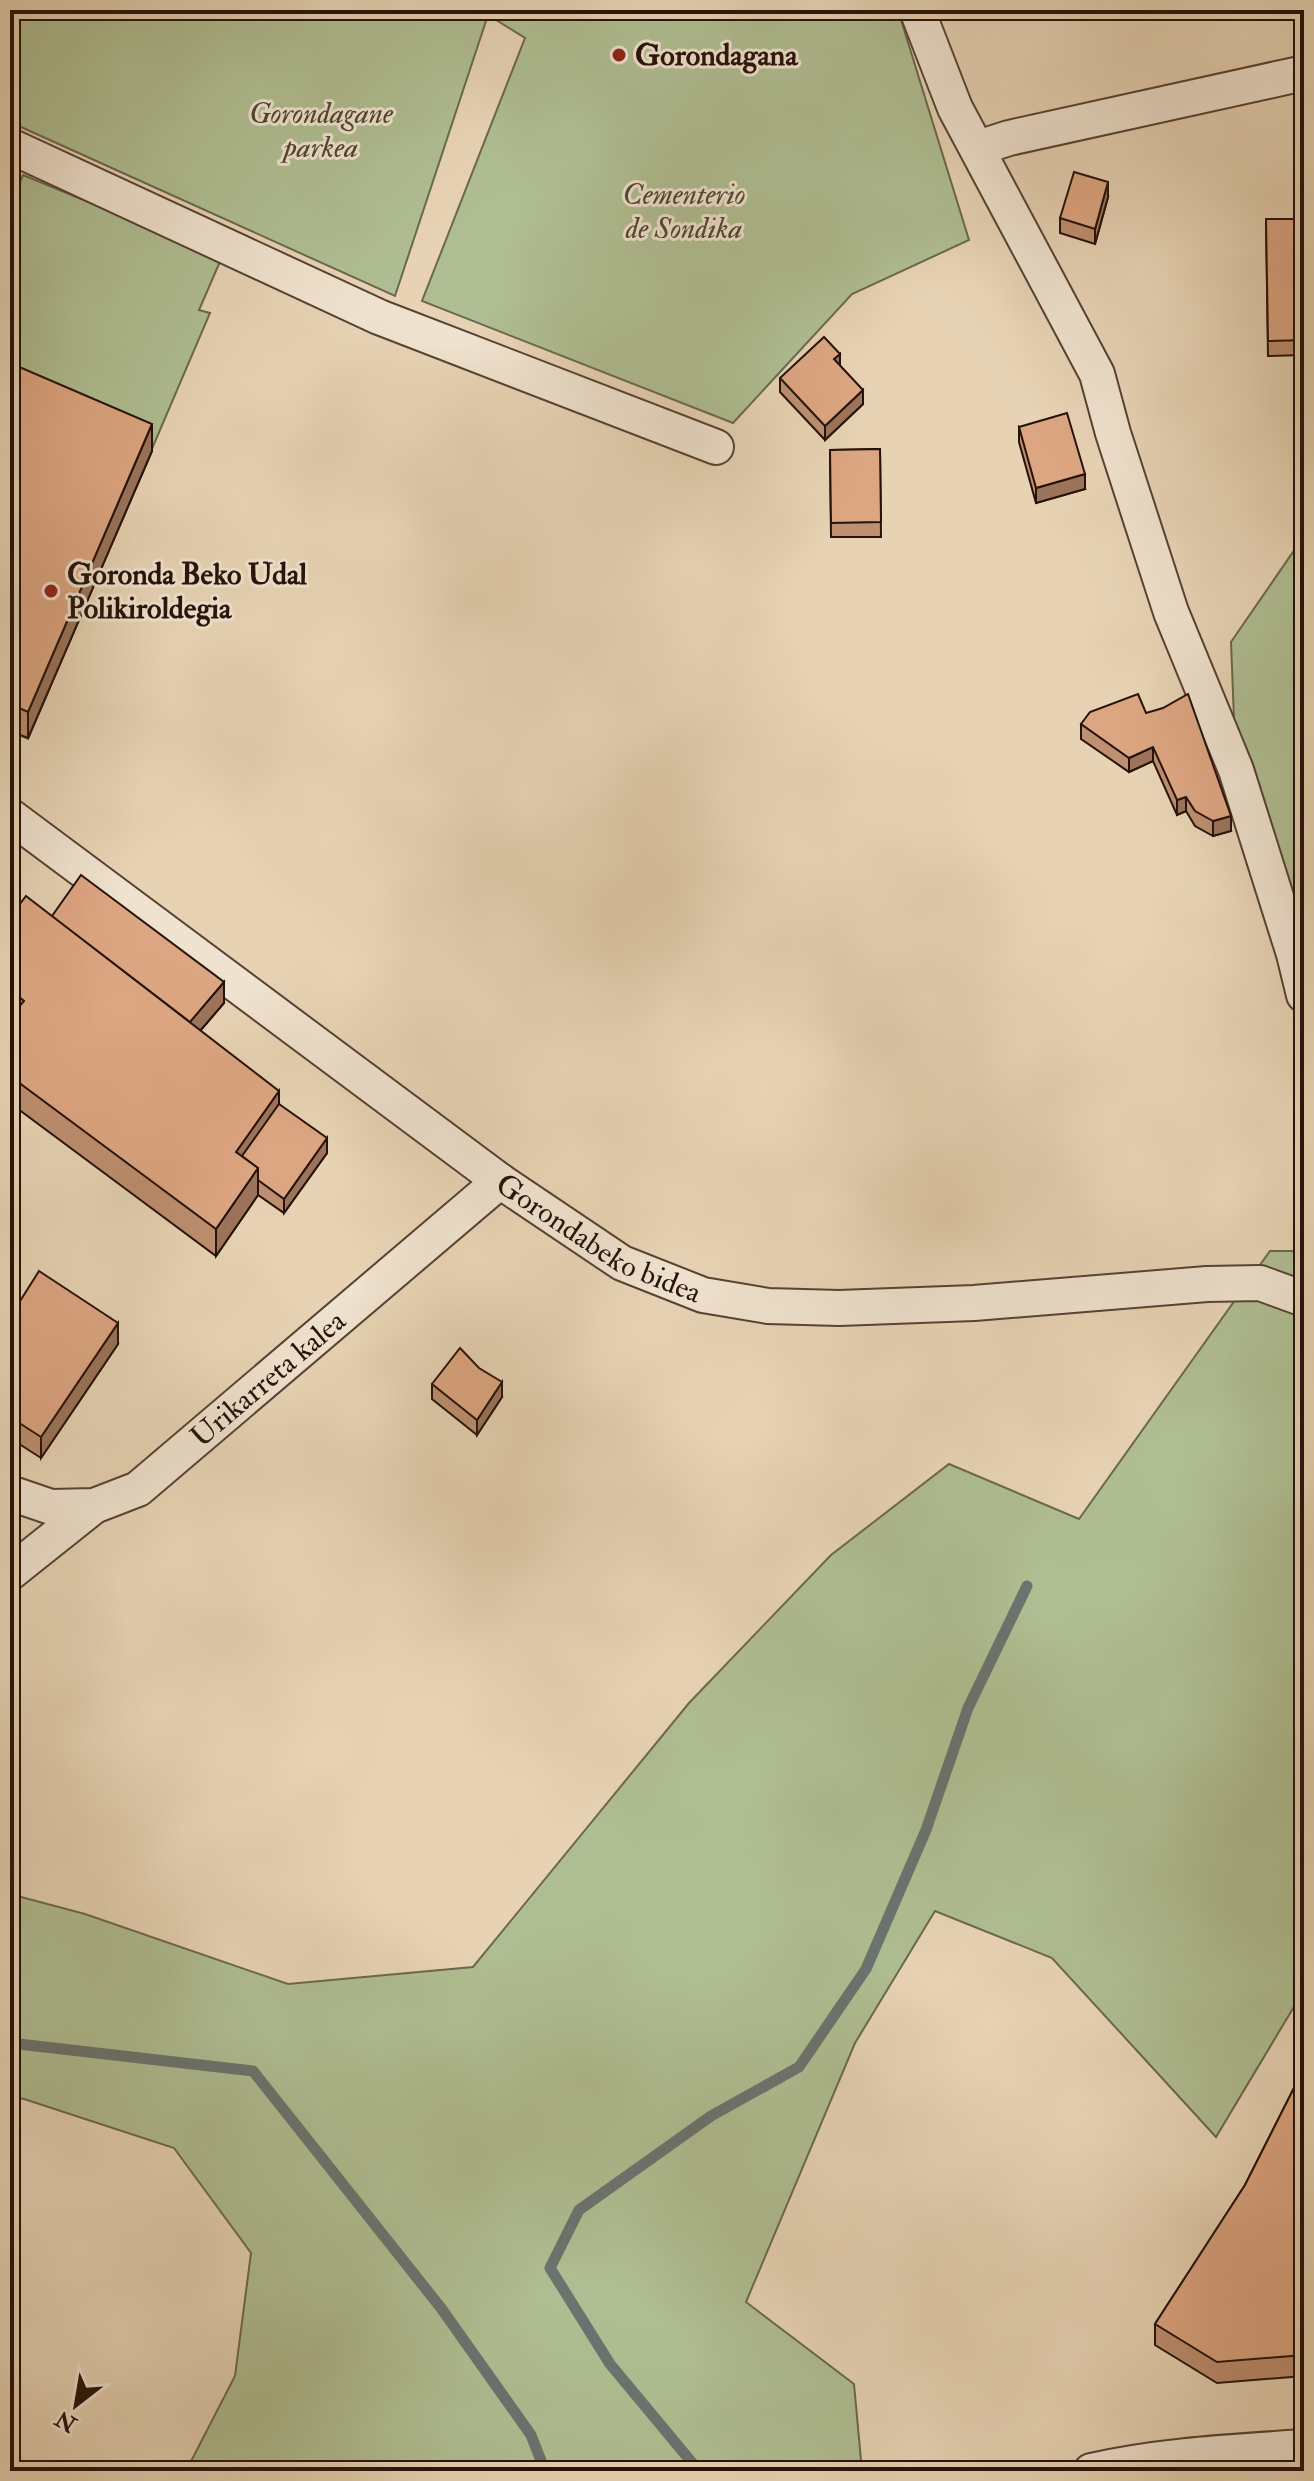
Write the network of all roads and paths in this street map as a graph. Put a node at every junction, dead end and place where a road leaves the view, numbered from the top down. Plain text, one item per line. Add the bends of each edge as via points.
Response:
1 (917, 10) edge
2 (1304, 73) edge
3 (10, 146) edge
4 (978, 148) junction
5 (716, 447) dead end
6 (10, 816) edge
7 (1304, 995) edge
8 (500, 1181) junction
9 (1304, 1299) edge
10 (10, 1493) edge
11 (94, 1506) junction
12 (10, 1573) edge
13 (1304, 2447) edge
14 (1091, 2471) edge

1 - 4 street via 955,108
2 - 4 street
3 - 5 street via 379,317
4 - 7 street via 1097,374 1171,612 1236,770
6 - 8 street, Gorondabeko bidea
8 - 9 street, Gorondabeko bidea via 622,1263 703,1295 768,1306 974,1303 1260,1283
8 - 11 street, Urikarreta kalea via 138,1489
10 - 11 street, Urikarreta kalea via 51,1507
11 - 12 street
13 - 14 street via 1209,2453

